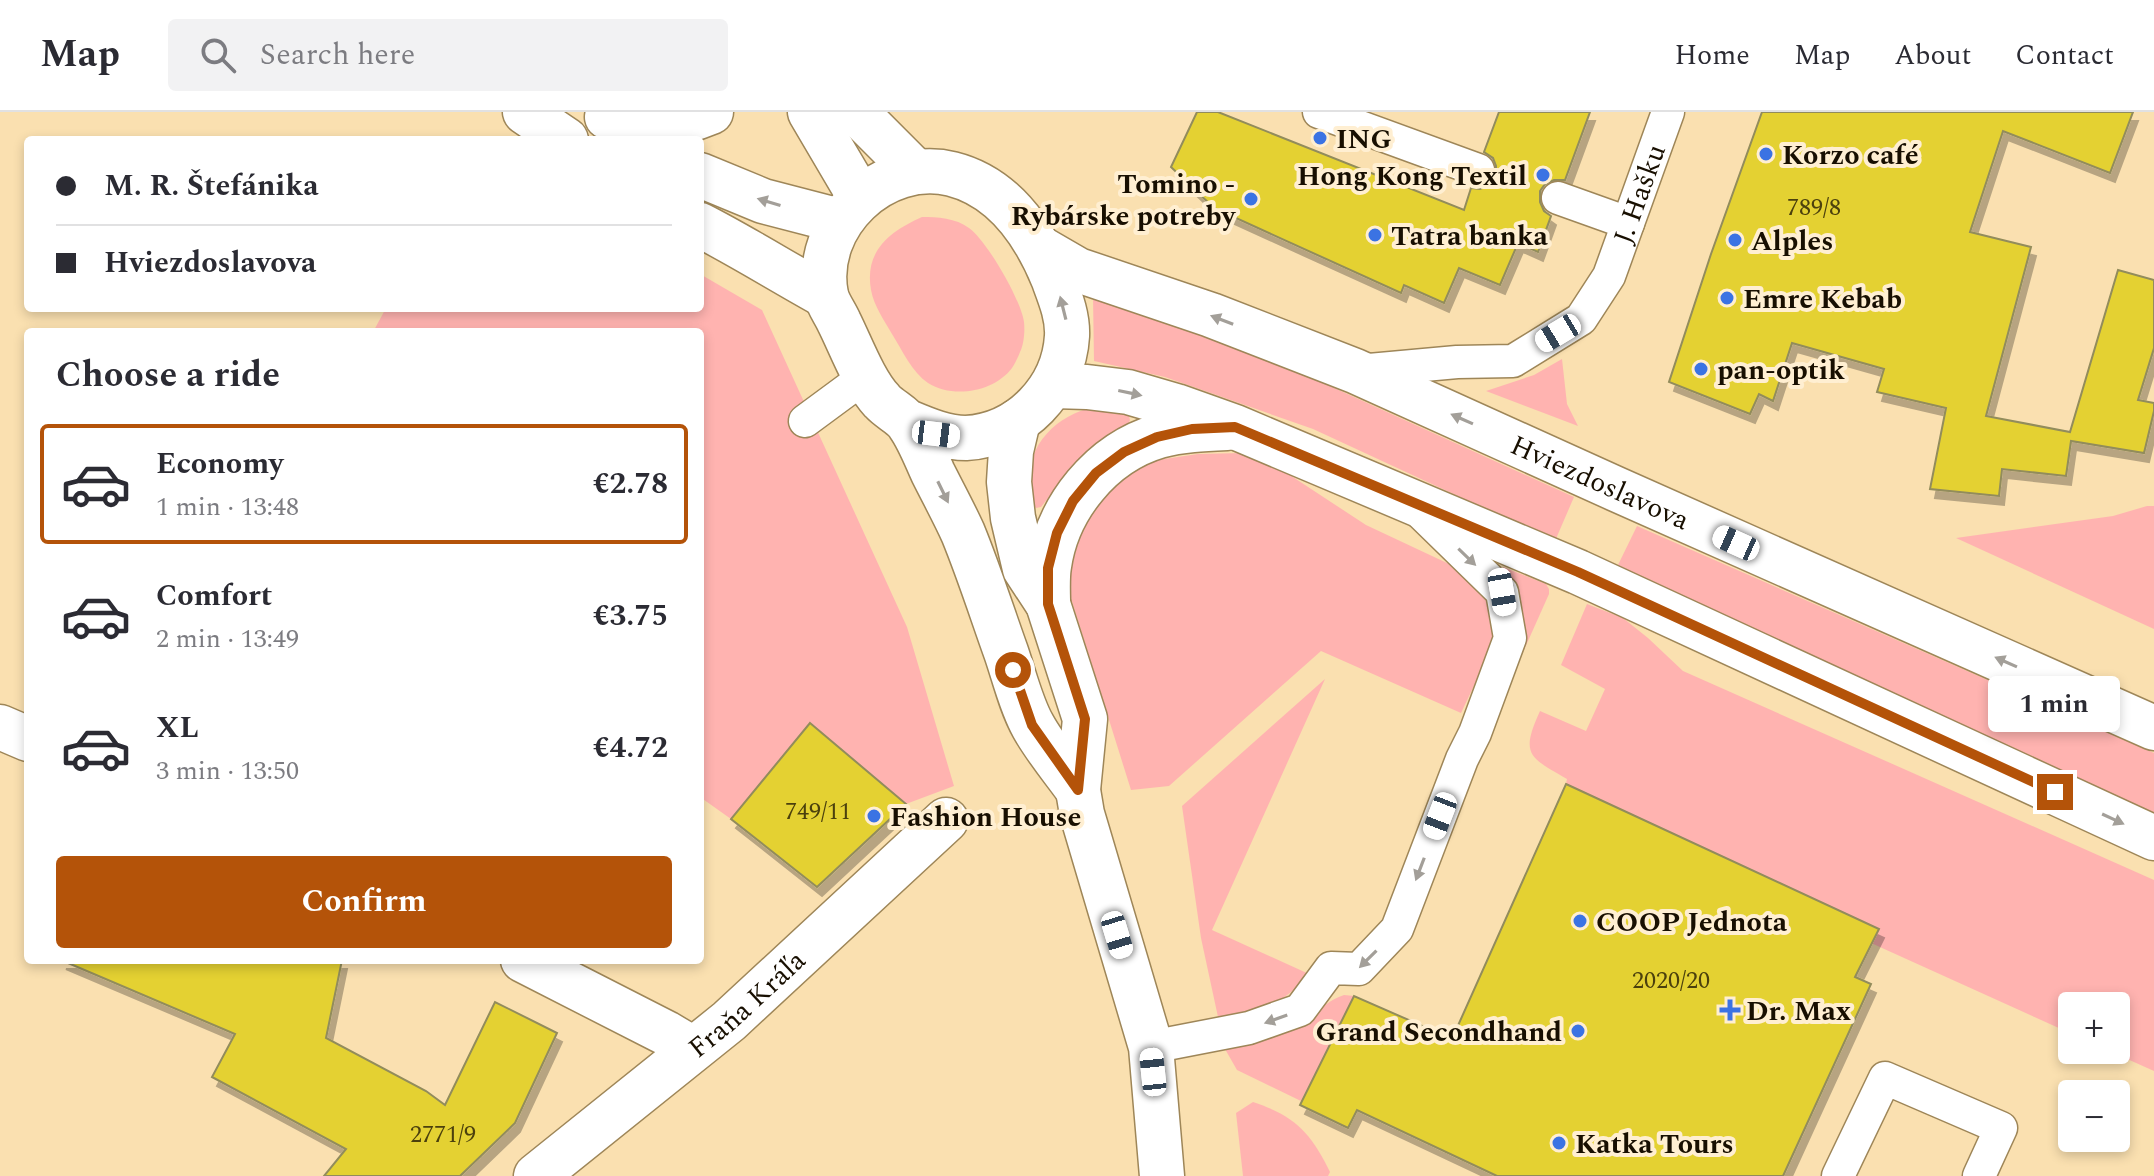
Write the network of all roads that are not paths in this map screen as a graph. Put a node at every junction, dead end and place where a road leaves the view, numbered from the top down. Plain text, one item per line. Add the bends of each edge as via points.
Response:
1 (525, 112) edge
2 (711, 112) edge
3 (810, 112) edge
4 (856, 112) edge
5 (1319, 112) edge
6 (1668, 112) edge
7 (615, 123) edge
8 (560, 136) edge
9 (1478, 170) dead end
10 (916, 172) junction
11 (704, 177) edge
12 (1558, 198) dead end
13 (850, 209) junction
14 (1628, 223) junction
15 (704, 227) edge
16 (1040, 248) junction
17 (826, 296) junction
18 (1355, 371) junction
19 (866, 376) junction
20 (1053, 386) junction
21 (805, 421) dead end
22 (1018, 421) junction
23 (908, 422) junction
24 (1235, 427) junction
25 (1411, 503) junction
26 (1048, 604) junction
27 (0, 727) edge
28 (2154, 728) edge
29 (24, 737) edge
30 (1078, 790) junction
31 (946, 820) dead end
32 (2154, 838) edge
33 (531, 964) edge
34 (1151, 1047) junction
35 (693, 1049) junction
36 (536, 1176) edge
37 (1162, 1176) edge
38 (1838, 1176) edge
39 (1979, 1176) edge

1 - 8 street
2 - 7 street via 689,121
3 - 13 street
4 - 10 street
5 - 9 lane
6 - 14 lane, J. Hašku
10 - 13 street via 887,181
10 - 16 street via 950,173 981,184 1012,210
13 -> 11 street via 763,201
12 - 14 lane
13 - 17 street via 829,245
14 - 18 lane, J. Hašku via 1609,276 1581,319 1513,361
15 - 17 street
18 -> 16 street, Hviezdoslavova via 1078,270
20 -> 16 street via 1067,334 1064,305
17 - 19 street
28 -> 18 street, Hviezdoslavova
19 - 21 lane
19 - 23 street via 881,400
20 - 22 street
20 -> 24 street via 1128,392
22 - 23 street via 966,438 936,434
22 - 26 street via 1009,482 1013,518 1025,569
23 -> 30 street via 963,533 1032,725
24 - 25 street
24 - 26 street via 1157,437 1096,473 1073,501 1057,533 1048,568
25 -> 32 street via 1578,572
25 -> 34 lane via 1502,592 1510,638 1397,929 1359,969 1331,968 1300,1010 1249,1028
26 - 30 street via 1085,719
27 - 29 street
30 - 34 street
31 - 35 street, Fraňa Kráľa
33 - 35 street
34 - 37 street
35 - 36 street, Fraňa Kráľa
38 - 39 lane via 1885,1078 2001,1128

